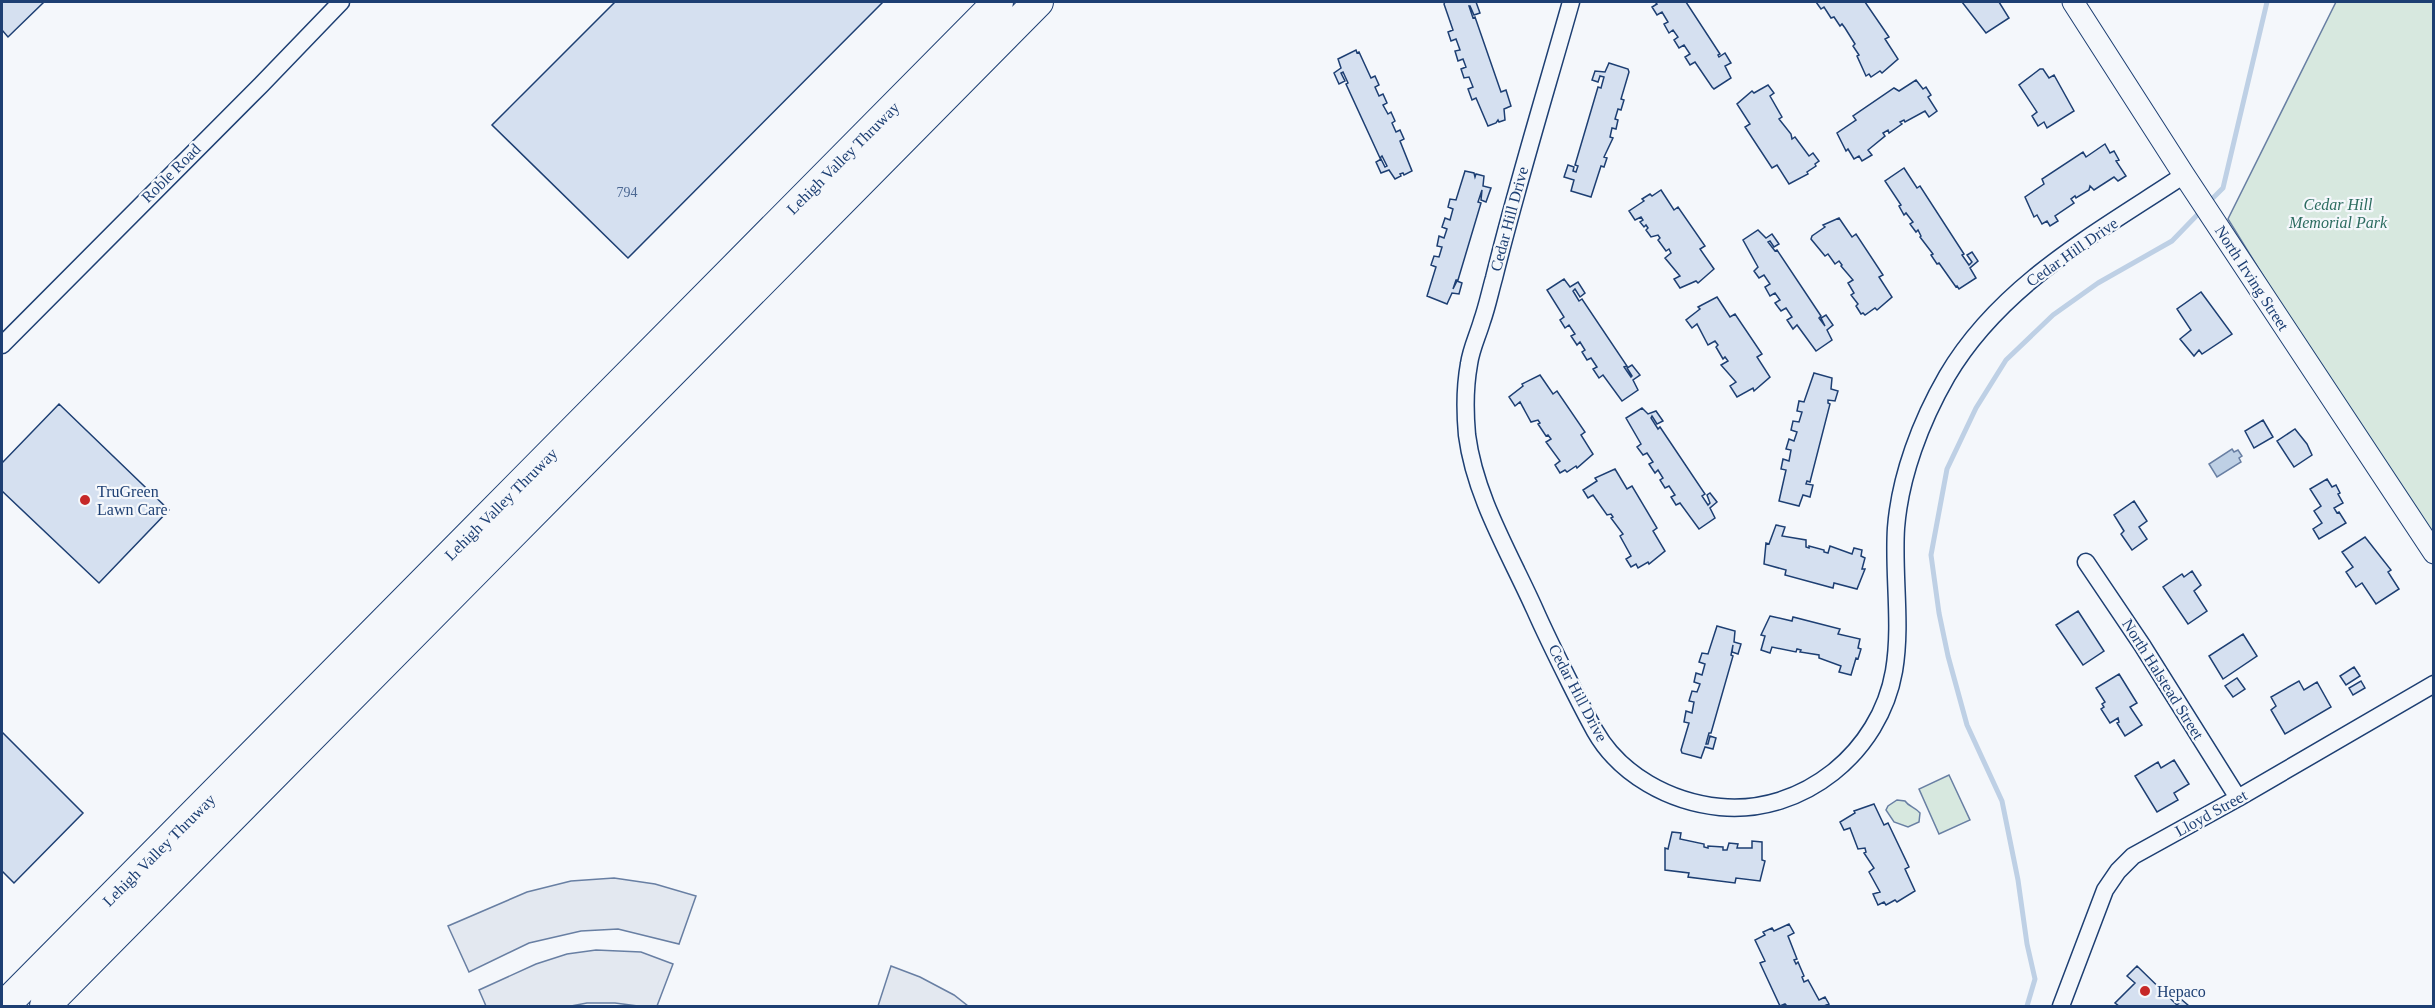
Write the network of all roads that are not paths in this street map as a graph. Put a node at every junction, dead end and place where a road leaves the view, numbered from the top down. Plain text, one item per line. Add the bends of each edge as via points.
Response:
1 (341, 2) edge
2 (998, 2) edge
3 (1038, 2) edge
4 (1571, 2) edge
5 (2073, 2) edge
6 (2184, 175) junction
7 (2, 345) edge
8 (2433, 553) edge
9 (2086, 562) dead end
10 (2433, 684) edge
11 (2238, 798) junction
12 (4, 1006) edge
13 (45, 1006) edge
14 (2061, 1006) edge

1 - 7 street, Roble Road
2 - 12 highway, Lehigh Valley Thruway
3 - 13 highway, Lehigh Valley Thruway
4 - 6 street, Cedar Hill Drive via 1469,361 1467,436 1482,493 1596,734 1614,756 1649,785 1697,804 1748,807 1792,796 1818,784 1860,746 1886,702 1894,673 1896,527 1906,476 1920,431 1949,373 1993,314 2024,285
5 - 6 street, North Irving Street
6 - 8 street, North Irving Street
9 - 11 street, North Halstead Street
10 - 11 street, Lloyd Street
11 - 14 street, Lloyd Street via 2133,856 2118,871 2105,890

